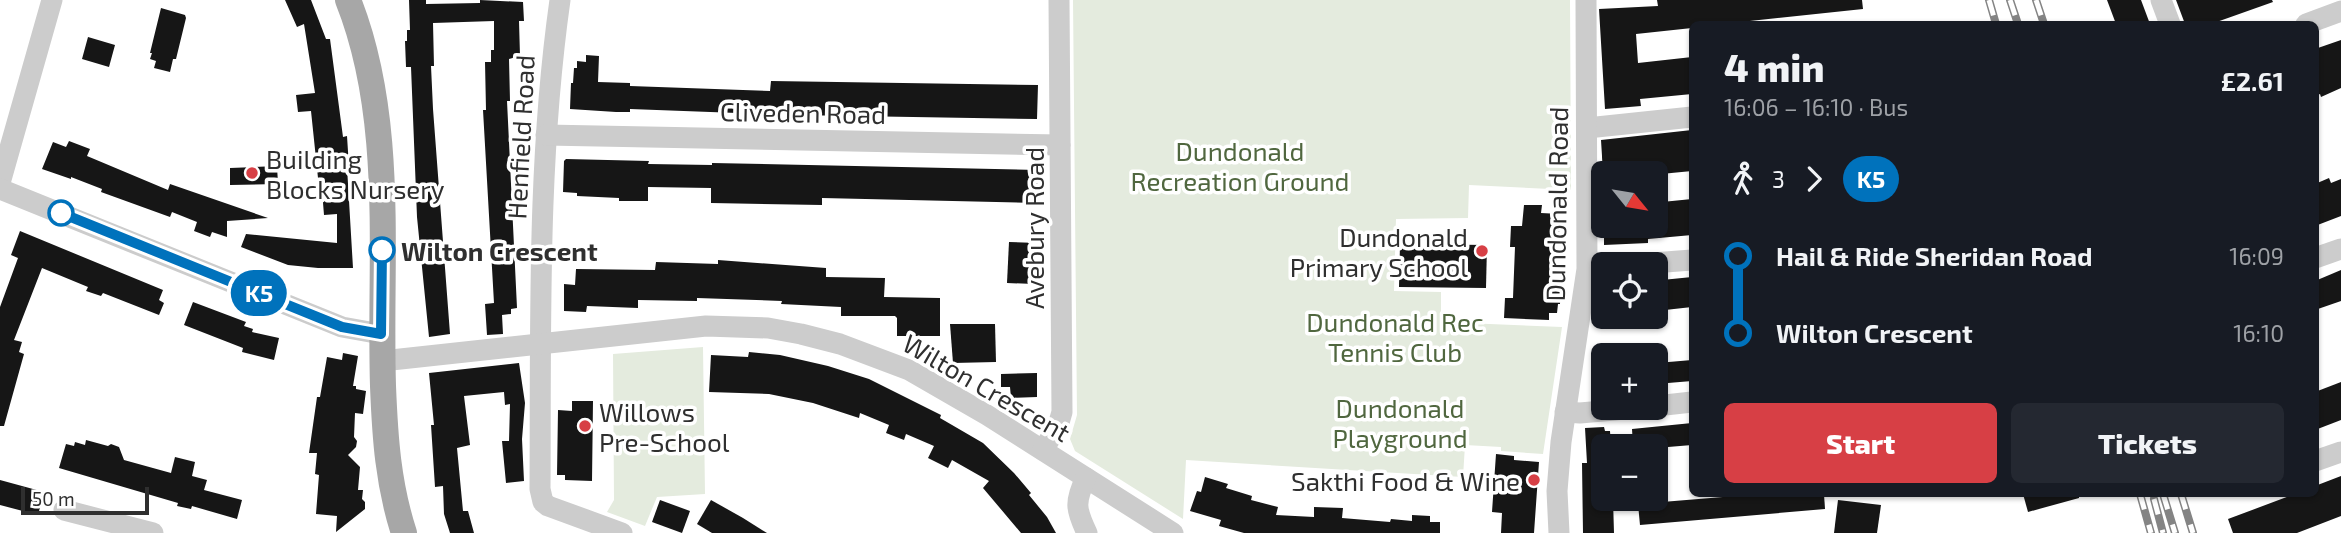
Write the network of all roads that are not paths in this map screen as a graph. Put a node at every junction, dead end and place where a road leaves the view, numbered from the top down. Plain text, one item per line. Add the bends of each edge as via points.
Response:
1 (52, 0) edge
2 (348, 0) edge
3 (560, 0) edge
4 (1059, 0) edge
5 (1586, 0) edge
6 (2161, 0) edge
7 (2341, 11) edge
8 (2169, 21) edge
9 (2314, 21) edge
10 (1689, 117) edge
11 (1587, 128) junction
12 (545, 135) junction
13 (1060, 145) junction
14 (0, 183) edge
15 (0, 189) edge
16 (2341, 249) edge
17 (1594, 252) edge
18 (2319, 257) edge
19 (1689, 260) edge
20 (1668, 262) edge
21 (1591, 287) edge
22 (381, 334) junction
23 (540, 344) junction
24 (383, 361) junction
25 (1689, 402) edge
26 (1668, 405) edge
27 (1565, 412) junction
28 (1591, 412) edge
29 (1043, 450) junction
30 (2341, 452) edge
31 (2319, 460) edge
32 (1086, 478) junction
33 (64, 510) dead end
34 (153, 533) edge
35 (404, 533) edge
36 (622, 533) edge
37 (1087, 533) edge
38 (1173, 533) edge
39 (1559, 533) edge

1 - 14 street
2 - 22 main road via 370,83 380,152
3 - 12 street, Henfield Road
4 - 13 street, Avebury Road
5 - 11 street, Dundonald Road
6 - 8 street
7 - 9 street
10 - 11 street
11 - 17 street, Dundonald Road
12 - 13 street, Cliveden Road
12 - 23 street, Henfield Road
13 - 29 street, Avebury Road via 1062,412
15 - 22 street via 342,327
16 - 18 street
19 - 20 street
21 - 27 street, Dundonald Road
22 - 24 main road
23 - 24 street, Wilton Crescent
23 - 29 street, Wilton Crescent via 706,326 801,334 909,370
23 - 36 street, Henfield Road via 543,502
24 - 35 main road via 387,463
25 - 26 street
27 - 28 street
27 - 39 street, Dundonald Road via 1558,466
29 - 32 street, Wilton Crescent
30 - 31 street
32 - 37 street via 1077,500
32 - 38 street, Wilton Crescent
33 - 34 street

